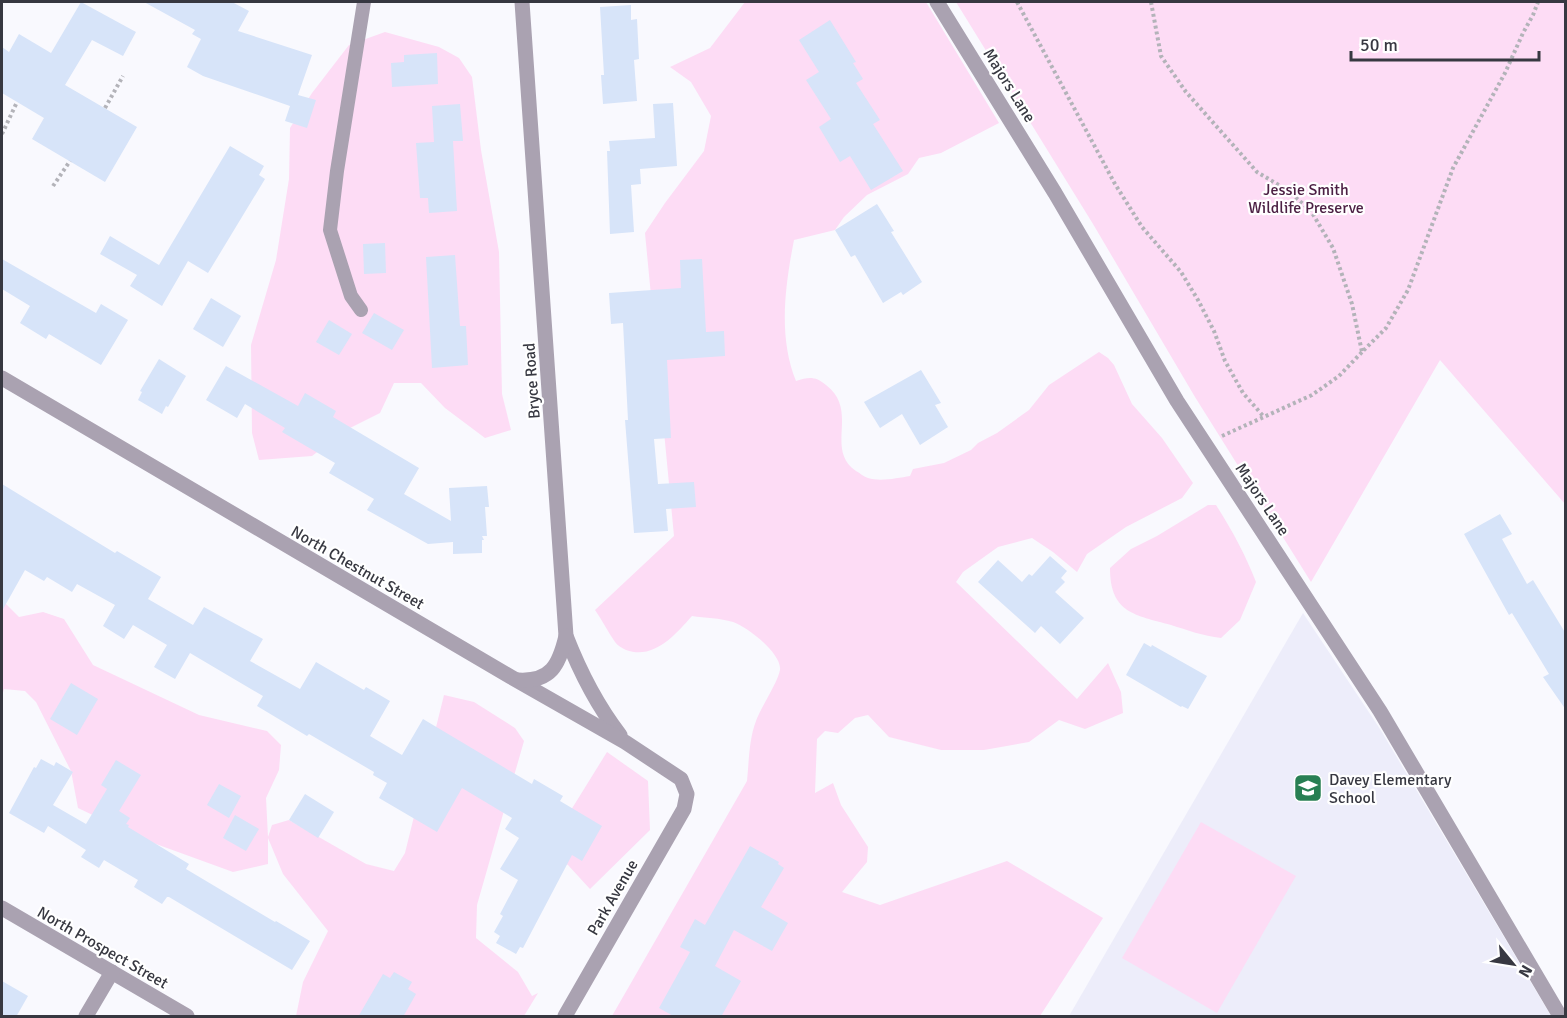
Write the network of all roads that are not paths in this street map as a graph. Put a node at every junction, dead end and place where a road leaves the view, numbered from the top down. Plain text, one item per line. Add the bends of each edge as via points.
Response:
1 (364, 2) edge
2 (522, 2) edge
3 (937, 2) edge
4 (361, 310) dead end
5 (2, 378) edge
6 (566, 636) junction
7 (515, 680) junction
8 (625, 742) junction
9 (687, 794) joint
10 (2, 908) edge
11 (112, 972) junction
12 (86, 1017) edge
13 (187, 1017) edge
14 (565, 1017) edge
15 (1560, 1017) edge

1 - 4 lane via 330,230 351,296
2 - 6 street, Bryce Road
3 - 15 street, Majors Lane via 1178,401 1380,711
5 - 7 street, North Chestnut Street
6 - 7 street via 556,666 545,676 532,681
6 - 8 street, Bryce Road via 587,686
7 - 8 street, North Chestnut Street
8 - 9 street, North Chestnut Street via 681,779
9 - 14 street, Park Avenue via 684,808
10 - 11 street, North Prospect Street
11 - 12 street
11 - 13 street, North Prospect Street

